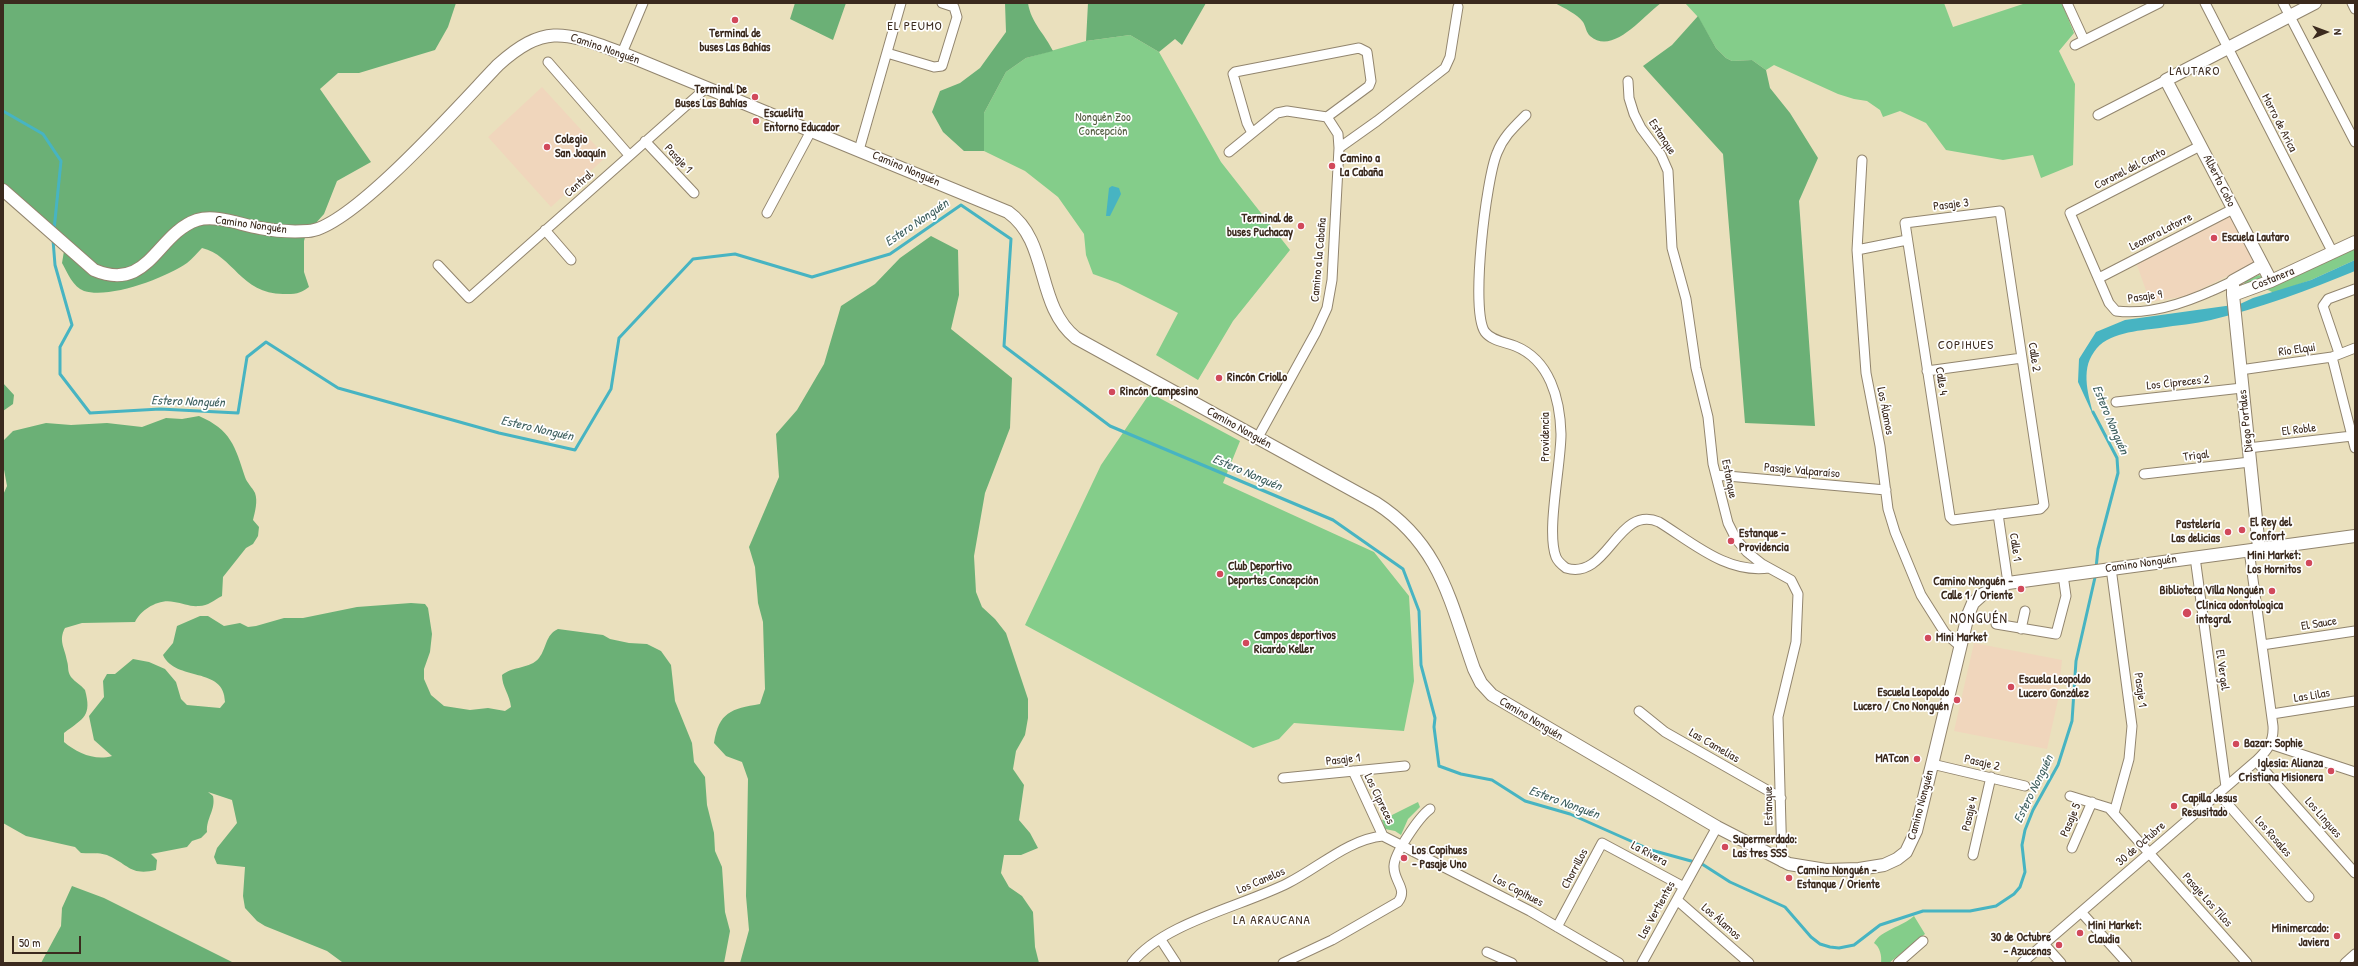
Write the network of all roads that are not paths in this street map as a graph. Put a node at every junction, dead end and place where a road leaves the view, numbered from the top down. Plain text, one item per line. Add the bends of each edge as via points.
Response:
1 (643, 3) edge
2 (901, 3) edge
3 (942, 3) edge
4 (2067, 3) edge
5 (2159, 3) edge
6 (2205, 3) edge
7 (2282, 3) edge
8 (2315, 3) edge
9 (2352, 3) edge
10 (1458, 7) dead end
11 (2140, 7) edge
12 (2355, 9) edge
13 (2290, 16) junction
14 (2084, 40) junction
15 (2075, 44) dead end
16 (2228, 49) junction
17 (622, 53) junction
18 (887, 53) junction
19 (548, 62) dead end
20 (2166, 80) junction
21 (1628, 81) dead end
22 (706, 88) junction
23 (1526, 115) dead end
24 (2098, 115) dead end
25 (1327, 117) junction
26 (811, 131) junction
27 (1252, 133) junction
28 (645, 141) junction
29 (2355, 142) edge
30 (2200, 146) junction
31 (1339, 148) junction
32 (859, 150) junction
33 (1229, 152) dead end
34 (629, 155) junction
35 (1862, 160) dead end
36 (3, 190) edge
37 (694, 192) dead end
38 (2233, 209) junction
39 (2000, 211) joint
40 (767, 213) dead end
41 (2070, 213) joint
42 (1905, 223) joint
43 (545, 230) junction
44 (1907, 240) junction
45 (2355, 242) edge
46 (1857, 250) junction
47 (2332, 253) junction
48 (571, 260) dead end
49 (438, 265) dead end
50 (2262, 265) junction
51 (2100, 278) junction
52 (2233, 281) junction
53 (2271, 281) junction
54 (2355, 289) edge
55 (2233, 299) junction
56 (2355, 348) edge
57 (2336, 355) junction
58 (2022, 358) junction
59 (2240, 370) junction
60 (1927, 371) junction
61 (2242, 388) junction
62 (2116, 402) dead end
63 (2352, 436) junction
64 (1258, 439) junction
65 (2248, 448) junction
66 (2355, 448) edge
67 (2250, 462) junction
68 (2144, 474) dead end
69 (1716, 475) junction
70 (1886, 490) junction
71 (1998, 514) junction
72 (2355, 536) edge
73 (2254, 549) junction
74 (2195, 557) junction
75 (1770, 568) junction
76 (2108, 568) junction
77 (2063, 575) junction
78 (2008, 584) junction
79 (2025, 611) dead end
80 (1996, 624) dead end
81 (2021, 629) junction
82 (2355, 631) edge
83 (2262, 645) junction
84 (1960, 646) junction
85 (2355, 702) edge
86 (1638, 711) dead end
87 (2272, 714) junction
88 (2270, 744) junction
89 (2256, 761) junction
90 (1932, 764) junction
91 (1405, 766) dead end
92 (1353, 772) junction
93 (2355, 772) edge
94 (1283, 778) dead end
95 (1991, 778) junction
96 (2026, 786) dead end
97 (2226, 787) junction
98 (2218, 794) junction
99 (2070, 796) dead end
100 (1781, 798) junction
101 (2092, 802) junction
102 (1430, 809) dead end
103 (2114, 813) junction
104 (1717, 827) junction
105 (1384, 836) junction
106 (1602, 844) joint
107 (1404, 845) junction
108 (2072, 848) dead end
109 (2149, 853) junction
110 (1973, 855) dead end
111 (1782, 862) junction
112 (2355, 873) edge
113 (1684, 887) junction
114 (2309, 897) dead end
115 (1677, 900) junction
116 (2081, 912) junction
117 (1557, 927) junction
118 (1161, 940) junction
119 (1923, 941) dead end
120 (2044, 944) junction
121 (1487, 952) dead end
122 (2355, 954) edge
123 (1132, 963) edge
124 (1176, 963) edge
125 (1283, 963) edge
126 (1512, 963) edge
127 (1619, 963) edge
128 (1642, 963) edge
129 (1749, 963) edge
130 (1898, 963) edge
131 (2022, 963) edge
132 (2061, 963) edge
133 (2127, 963) edge
134 (2248, 963) edge
135 (2345, 963) edge

1 - 17 street
2 - 18 street
3 - 18 street via 954,7 957,17 942,66 934,67
4 - 14 street
5 - 11 street
6 - 16 street, Morro de Arica
7 - 13 street
8 - 13 main road
9 - 12 street
10 - 31 street via 1450,57 1445,68 1377,122
11 - 14 street
13 - 16 main road
13 - 29 street
14 - 15 street
16 - 20 main road
16 - 47 street, Morro de Arica
17 - 22 main road, Camino Nonguén
17 - 36 main road, Camino Nonguén via 563,35 547,35 530,41 498,65 375,191 326,227 310,231 260,228 210,218 197,220 182,228 137,271 122,275 107,276 94,270
18 - 32 street
19 - 34 street
20 - 24 street
20 - 30 main road, Alberto Cobo
21 - 69 street, Estanque via 1629,98 1634,114 1661,155 1668,171 1672,248 1686,299 1696,368 1707,407
22 - 26 main road, Camino Nonguén
22 - 28 street, Central
23 - 75 street, Providencia via 1502,142 1496,155 1485,208 1478,307 1483,327 1489,336 1517,347 1533,357 1544,368 1553,386 1561,434 1553,532 1556,558 1566,568 1584,568 1601,557 1630,525 1639,520 1649,519 1659,522 1729,565 1746,569
25 - 27 street via 1286,111 1277,113
25 - 27 street via 1369,86 1371,81 1367,52 1363,49 1312,56 1235,72 1233,74
25 - 31 street, Camino a la Cabaña via 1338,134
26 - 32 main road, Camino Nonguén
26 - 40 street
27 - 33 street
28 - 34 street, Central
28 - 37 street, Pasaje 1
30 - 38 main road, Alberto Cobo
30 - 41 street, Coronel del Canto
31 - 64 street, Camino a la Cabaña via 1332,280 1327,308
32 - 64 main road, Camino Nonguén via 1001,208 1014,217 1031,238 1050,303 1068,332
34 - 43 street, Central
35 - 46 street, Los Álamos
38 - 50 main road, Alberto Cobo
38 - 51 street, Leonora Latorre
39 - 42 street, Pasaje 3
39 - 58 street, Calle 2
41 - 51 street, Pasaje 9
42 - 44 street, Calle 4
43 - 48 street
43 - 49 street, Central via 469,298
44 - 46 street
44 - 60 street, Calle 4
45 - 47 main road, Costanera
46 - 70 street, Los Álamos via 1866,373
47 - 53 main road, Costanera
50 - 52 main road, Costanera
50 - 53 main road, Alberto Cobo
51 - 52 street, Pasaje 9 via 2109,303 2116,311 2130,312 2184,302
52 - 55 main road, Costanera
53 - 55 main road, Costanera
54 - 57 street via 2328,299 2323,306
55 - 59 main road, Diego Portales
56 - 57 street, Río Elqui
57 - 59 street, Río Elqui
57 - 63 street
58 - 60 street
58 - 71 street, Calle 2 via 2043,507
59 - 61 main road, Diego Portales
60 - 71 street, Calle 4 via 1951,519
61 - 62 street, Los Cipreces 2
61 - 65 main road, Diego Portales
63 - 65 street, El Roble
63 - 66 street
64 - 104 main road, Camino Nonguén via 1376,503 1414,534 1437,568 1474,669 1481,683 1492,695
65 - 67 main road, Diego Portales
67 - 68 street, Trigal
67 - 73 main road, Diego Portales
69 - 70 street, Pasaje Valparaíso
69 - 75 street, Estanque via 1724,513 1736,539 1754,559
70 - 84 street, Los Álamos via 1888,509 1895,532 1922,595 1945,633
71 - 78 street, Calle 1
72 - 73 main road, Camino Nonguén
73 - 74 main road, Camino Nonguén
73 - 83 street
74 - 76 main road, Camino Nonguén
74 - 97 street, El Vergel
75 - 100 street, Estanque via 1790,580 1798,594 1796,642 1778,717
76 - 77 main road, Camino Nonguén
76 - 103 street, Pasaje 1 via 2132,726 2129,759
77 - 78 main road, Camino Nonguén
77 - 81 street via 2066,593 2057,632 2051,635
78 - 84 main road, Camino Nonguén via 1989,590 1973,603
79 - 81 street
80 - 81 street
82 - 83 street, El Sauce
83 - 87 street
84 - 90 main road, Camino Nonguén
85 - 87 street, Las Lilas
86 - 100 street, Las Camelias via 1665,732
87 - 88 street via 2273,732
88 - 89 street, 30 de Octubre
88 - 93 street
89 - 97 street, 30 de Octubre
89 - 112 street, Los Lingues
90 - 95 street, Pasaje 2
90 - 111 main road, Camino Nonguén via 1915,837 1897,859 1877,867 1849,870 1807,868
91 - 92 street, Pasaje 1
92 - 94 street, Pasaje 1
92 - 105 street, Los Cipreces
95 - 96 street, Pasaje 2
95 - 110 street, Pasaje 4
97 - 98 street, 30 de Octubre
98 - 109 street, 30 de Octubre
98 - 114 street, Los Rosales
99 - 101 street
100 - 111 street, Estanque
101 - 103 street via 2106,806
101 - 108 street, Pasaje 5
102 - 107 street via 1416,822
103 - 109 street
104 - 111 main road, Camino Nonguén
104 - 113 street, Las Vertientes
105 - 107 street
105 - 118 street, Los Canelos via 1354,846 1288,883 1192,923
106 - 113 street, La Rivera
106 - 117 street, Chorrillos
107 - 117 street, Los Copihues
107 - 125 street via 1393,866 1402,890 1398,902 1332,940
109 - 116 street, 30 de Octubre
109 - 134 street, Pasaje Los Tilos
113 - 115 street, Las Vertientes
115 - 128 street, Las Vertientes
115 - 129 street, Los Álamos
116 - 120 street, 30 de Octubre
116 - 133 street
117 - 127 street, Los Copihues
118 - 123 street, Los Canelos via 1138,955
118 - 124 street
119 - 130 street
120 - 131 street, 30 de Octubre
120 - 132 street
121 - 126 street
122 - 135 street

